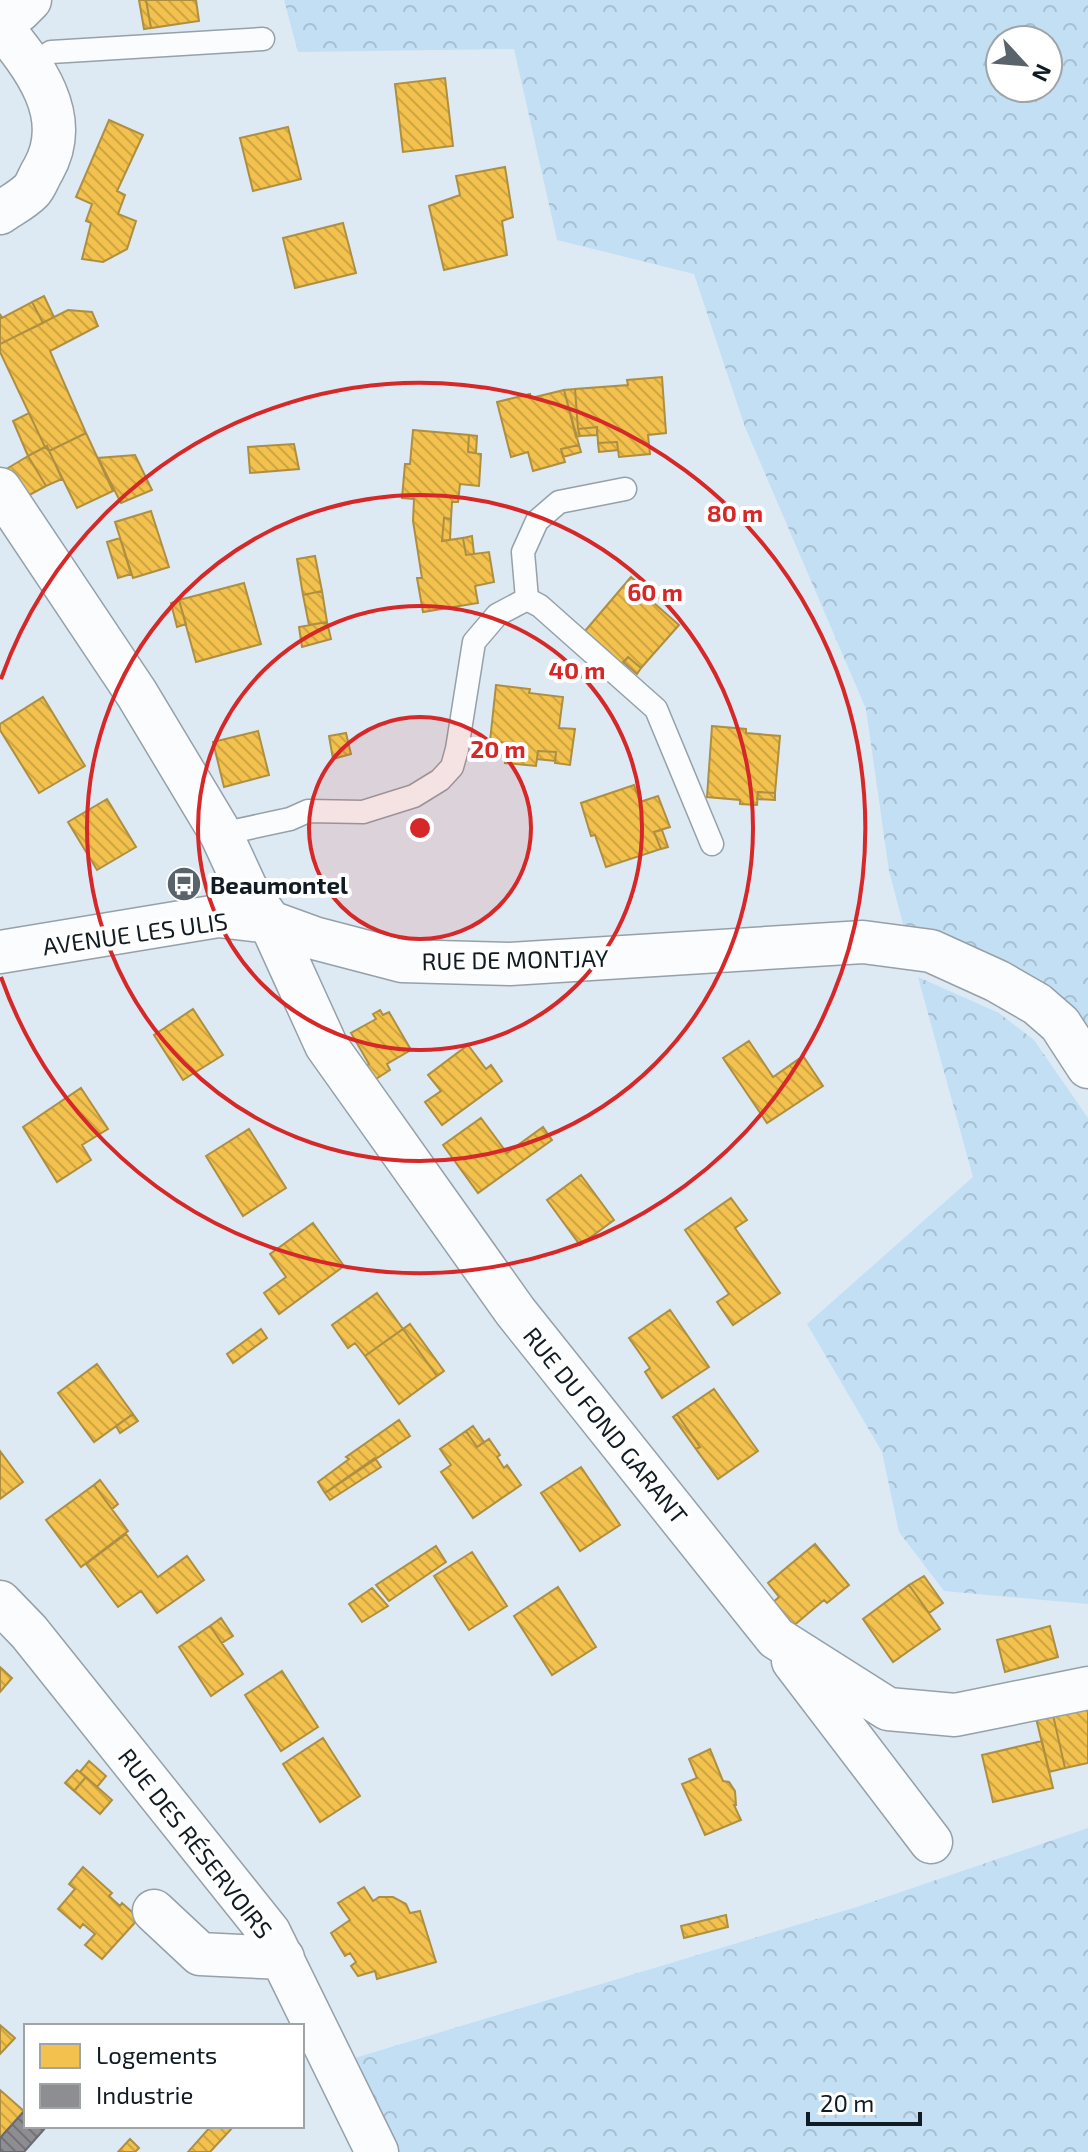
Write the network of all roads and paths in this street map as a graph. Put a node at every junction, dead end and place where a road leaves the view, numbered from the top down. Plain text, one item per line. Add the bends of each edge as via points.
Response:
1 (30, 0) edge
2 (0, 19) edge
3 (0, 25) edge
4 (263, 39) dead end
5 (33, 64) junction
6 (0, 213) edge
7 (0, 489) edge
8 (625, 489) dead end
9 (527, 599) junction
10 (221, 834) junction
11 (712, 844) dead end
12 (270, 922) junction
13 (0, 952) edge
14 (1088, 1067) edge
15 (0, 1602) edge
16 (776, 1638) junction
17 (1088, 1688) edge
18 (931, 1842) dead end
19 (154, 1911) dead end
20 (283, 1958) junction
21 (377, 2152) edge

1 - 2 street
3 - 5 street
4 - 5 lane via 51,52
5 - 6 street via 48,95 52,155 32,190
7 - 10 street via 137,694
8 - 9 lane via 559,502 537,521 523,552
9 - 10 lane via 497,615 474,642 457,749 452,767 440,780 414,796 363,812 308,811
9 - 11 lane via 656,709
10 - 12 street via 246,888
12 - 13 street, AVENUE LES ULIS via 218,916
12 - 14 street, RUE DE MONTJAY via 402,961 510,964 863,942 931,951 1037,1004 1060,1024
12 - 16 street, RUE DU FOND GARANT via 326,1045 352,1082 515,1311
15 - 20 street, RUE DES RÉSERVOIRS via 269,1932
16 - 17 street, RUE DU FOND GARANT via 888,1709 955,1715
16 - 18 street
19 - 20 street via 200,1954
20 - 21 street, RUE DES RÉSERVOIRS

